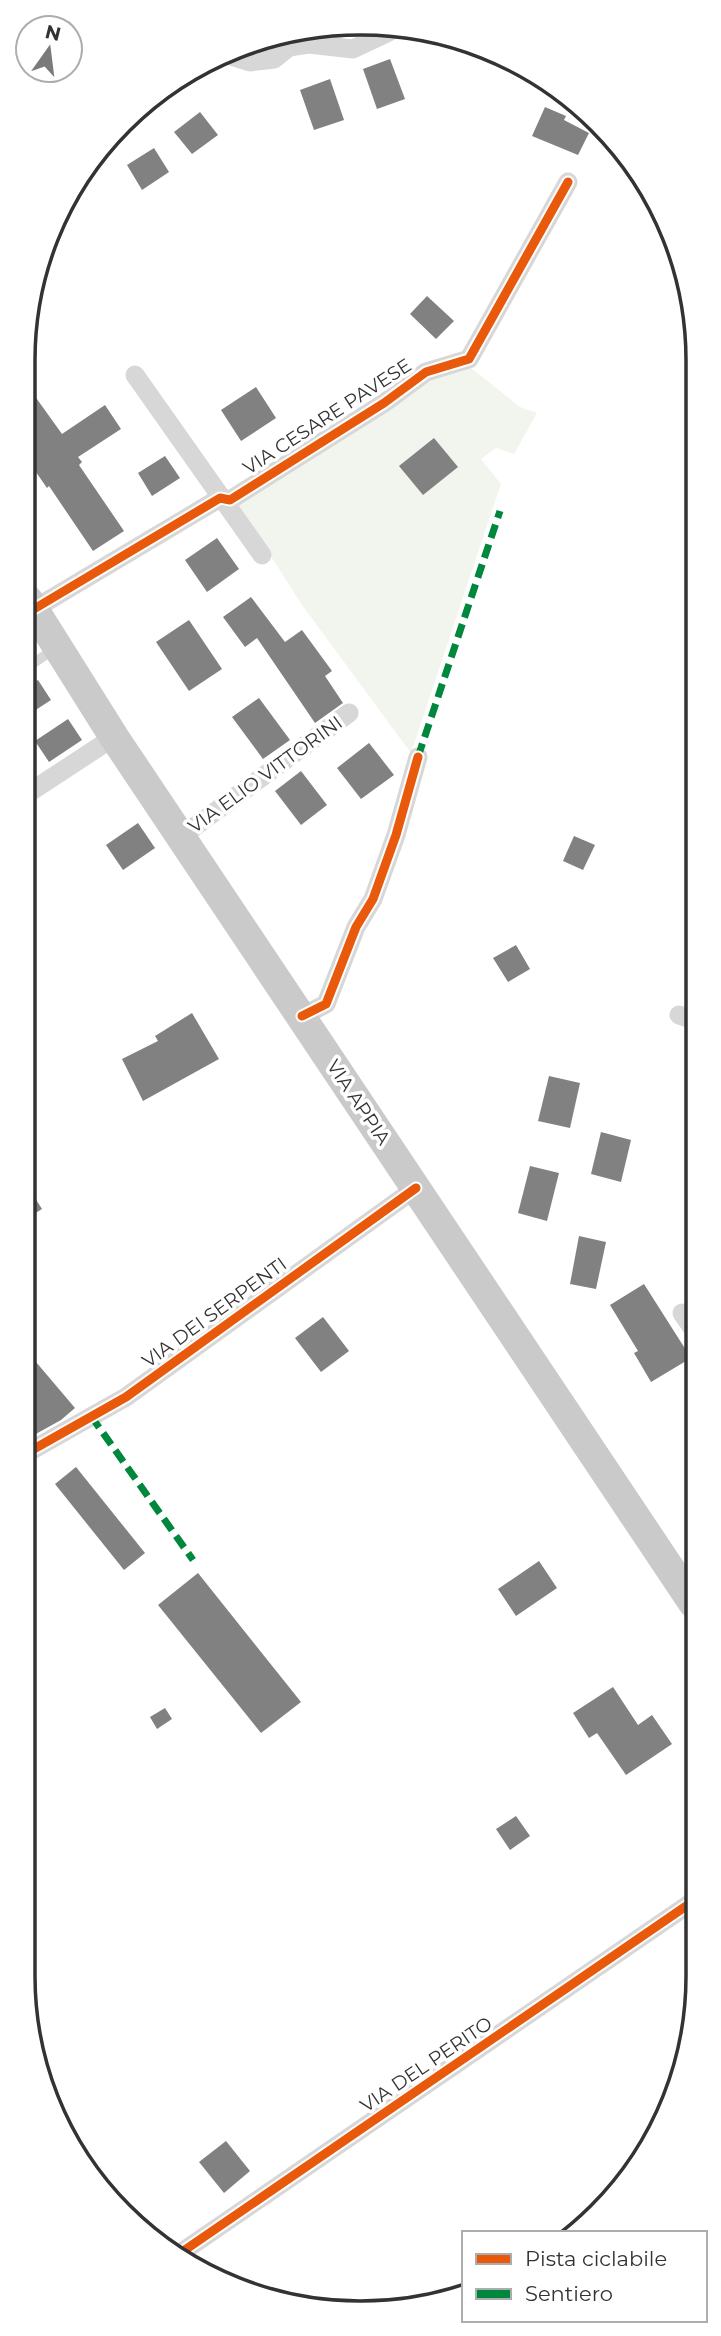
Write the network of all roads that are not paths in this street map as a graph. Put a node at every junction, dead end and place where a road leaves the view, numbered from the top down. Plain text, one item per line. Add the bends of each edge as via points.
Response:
1 (381, 36) edge
2 (240, 58) edge
3 (568, 182) dead end
4 (135, 375) dead end
5 (220, 498) junction
6 (262, 555) dead end
7 (35, 603) edge
8 (35, 611) edge
9 (58, 647) junction
10 (35, 662) edge
11 (349, 713) dead end
12 (114, 737) junction
13 (418, 757) dead end
14 (35, 789) edge
15 (181, 836) junction
16 (302, 1016) junction
17 (416, 1188) junction
18 (682, 1313) dead end
19 (686, 1319) edge
20 (35, 1448) edge
21 (686, 1589) edge
22 (686, 1906) edge
23 (186, 2249) edge

1 - 2 street via 353,49 309,44 289,47 274,59
3 - 5 street, VIA CESARE PAVESE via 469,359 425,372 230,500
4 - 5 street
5 - 6 street
5 - 7 street, VIA CESARE PAVESE
8 - 9 main road, VIA APPIA
9 - 10 lane
9 - 12 main road, VIA APPIA
11 - 15 street, VIA ELIO VITTORINI
12 - 14 street
12 - 15 main road, VIA APPIA
13 - 16 street via 373,899 356,927 326,1004
15 - 16 main road, VIA APPIA
16 - 17 main road, VIA APPIA
17 - 20 street, VIA DEI SERPENTI via 126,1397
17 - 21 main road, VIA APPIA
18 - 19 street
22 - 23 street, VIA DEL PERITO

